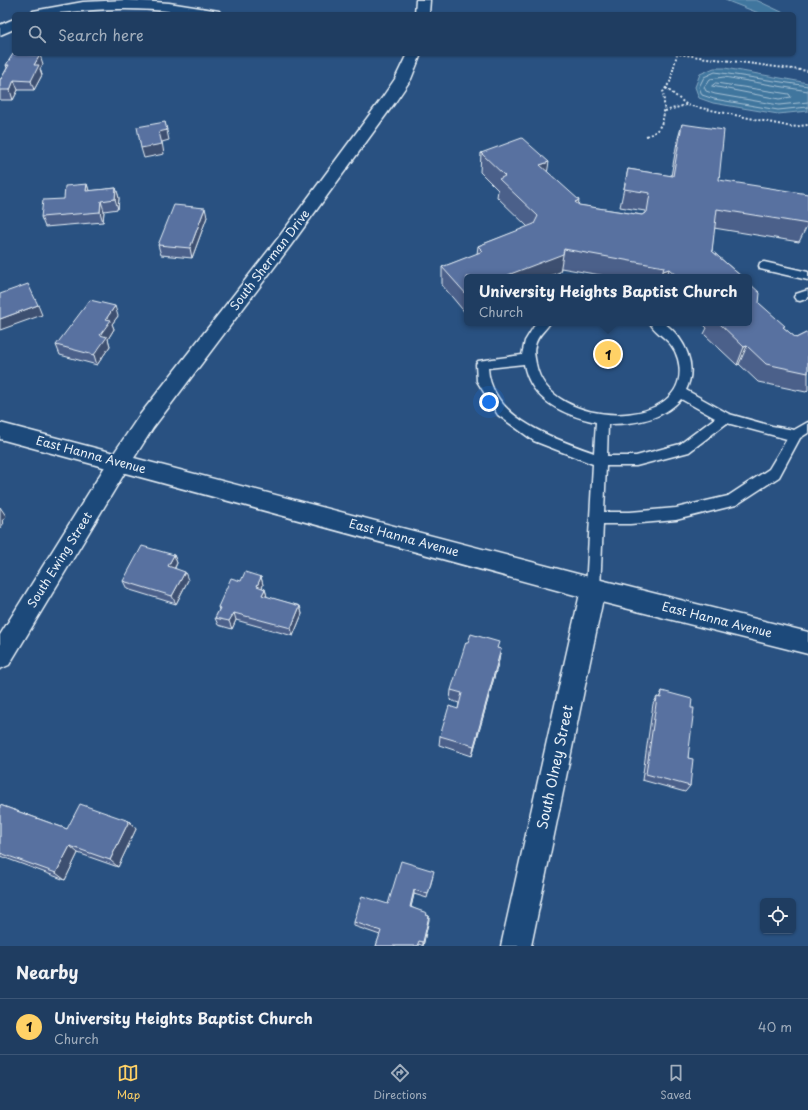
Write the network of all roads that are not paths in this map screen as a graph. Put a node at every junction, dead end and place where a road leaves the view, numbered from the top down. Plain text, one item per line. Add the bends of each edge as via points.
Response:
1 (422, 0) edge
2 (46, 12) edge
3 (203, 12) edge
4 (422, 12) edge
5 (12, 24) edge
6 (0, 31) edge
7 (413, 56) edge
8 (764, 266) dead end
9 (808, 276) edge
10 (540, 326) edge
11 (660, 326) edge
12 (528, 360) junction
13 (679, 392) junction
14 (725, 418) junction
15 (602, 420) junction
16 (808, 427) edge
17 (0, 431) edge
18 (796, 435) junction
19 (600, 461) junction
20 (119, 463) junction
21 (597, 518) junction
22 (593, 589) junction
23 (808, 643) edge
24 (0, 658) edge
25 (516, 946) edge

1 - 4 main road
2 - 3 main road via 106,1 153,3
5 - 6 main road
7 - 20 main road, South Sherman Drive via 403,79 388,101 285,241 146,422
8 - 9 lane
10 - 12 lane via 528,346
11 - 13 lane via 680,346 686,365 684,384
12 - 15 lane via 536,383 553,400 576,413
12 - 19 lane via 482,364 483,381 502,412 538,437
13 - 14 lane
13 - 15 lane via 673,401 654,414 630,420
14 - 18 lane
14 - 19 lane via 684,448 636,461
15 - 19 lane
16 - 18 lane
17 - 20 main road, East Hanna Avenue
18 - 21 lane via 774,473 731,501 676,514
19 - 21 lane
20 - 22 main road, East Hanna Avenue
20 - 24 main road, South Ewing Street
21 - 22 lane
22 - 23 main road, East Hanna Avenue
22 - 25 main road, South Olney Street

